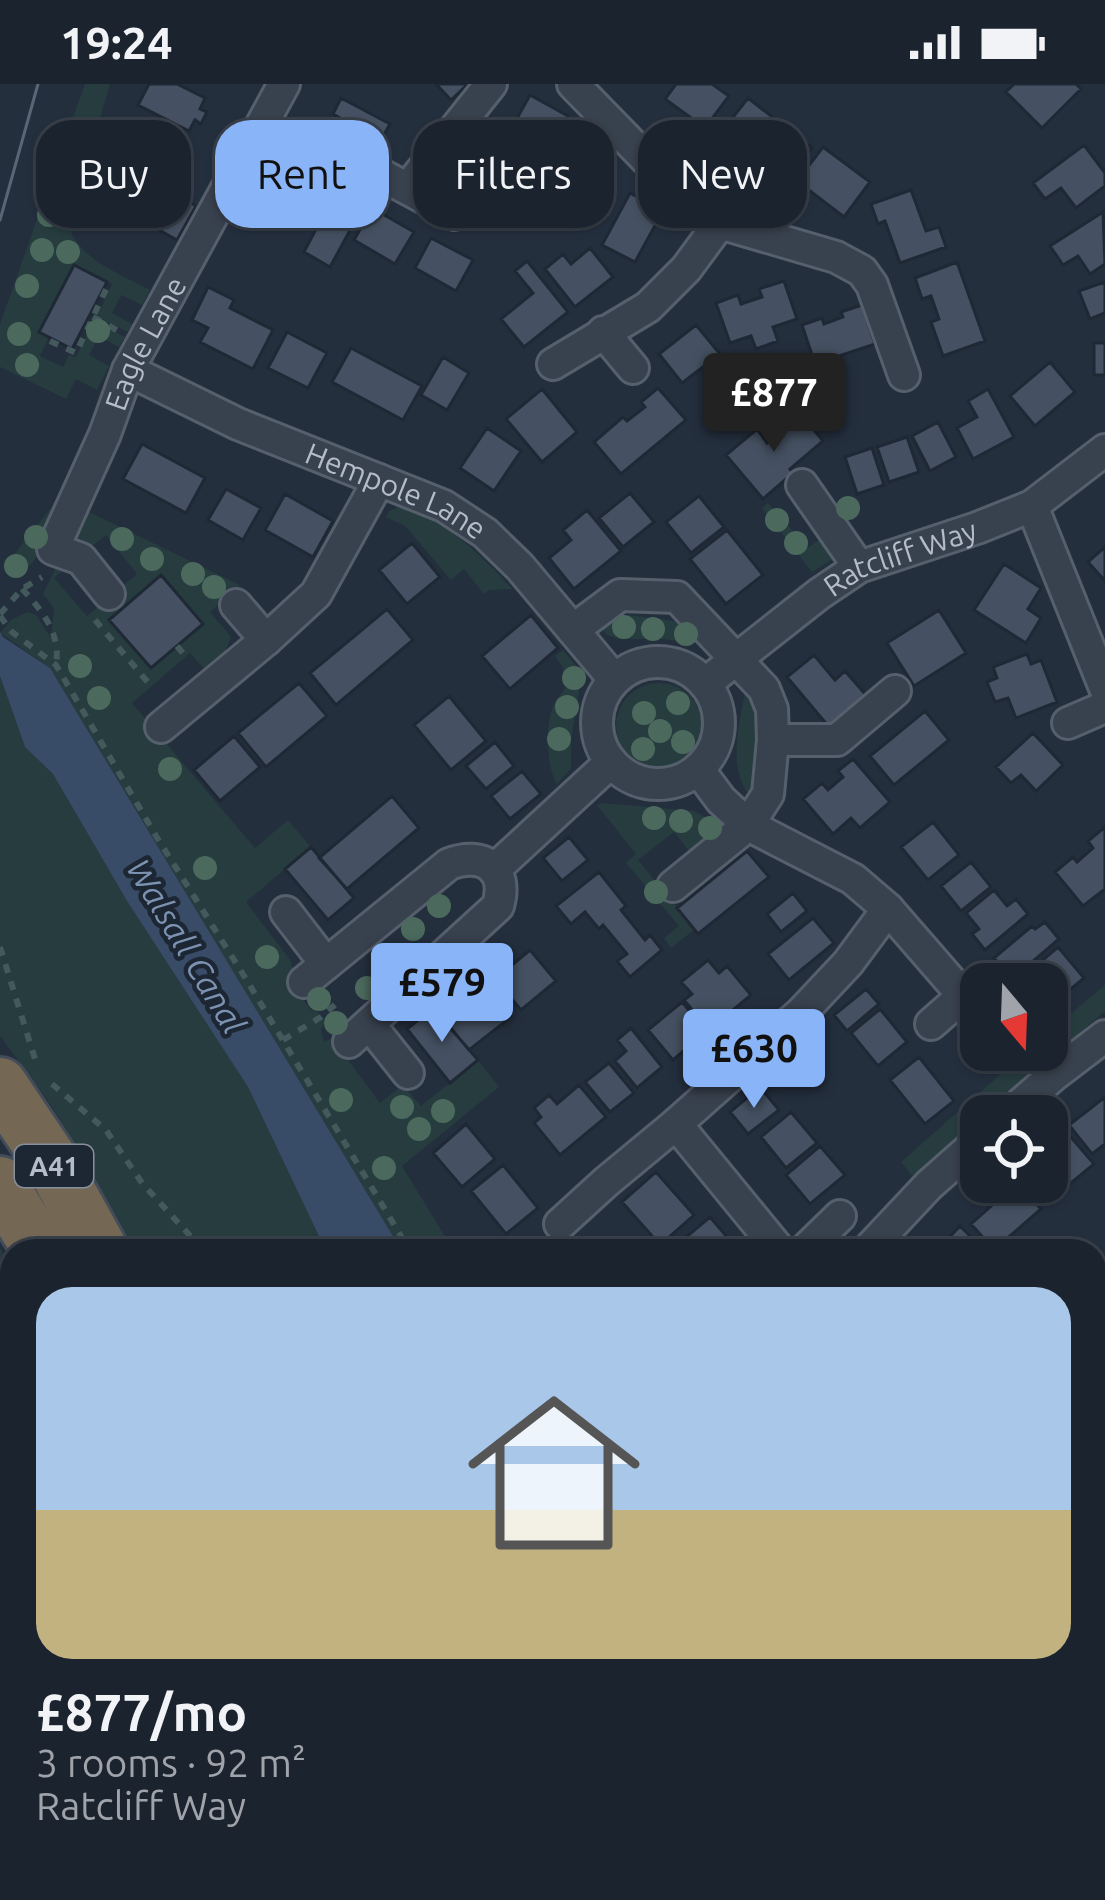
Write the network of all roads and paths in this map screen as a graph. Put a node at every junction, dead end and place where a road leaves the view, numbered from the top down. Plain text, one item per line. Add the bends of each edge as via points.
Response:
1 (284, 84) edge
2 (491, 84) edge
3 (573, 84) edge
4 (638, 151) edge
5 (389, 178) edge
6 (408, 188) junction
7 (413, 191) edge
8 (716, 228) edge
9 (737, 228) edge
10 (109, 284) dead end
11 (93, 317) junction
12 (603, 332) junction
13 (128, 337) dead end
14 (50, 341) dead end
15 (553, 364) dead end
16 (633, 368) dead end
17 (128, 370) junction
18 (904, 375) dead end
19 (1105, 450) edge
20 (379, 479) junction
21 (802, 485) dead end
22 (1032, 506) junction
23 (860, 567) junction
24 (99, 604) joint
25 (236, 605) dead end
26 (0, 615) edge
27 (574, 630) junction
28 (266, 640) junction
29 (177, 646) dead end
30 (186, 657) dead end
31 (734, 659) junction
32 (56, 664) junction
33 (614, 679) junction
34 (706, 683) junction
35 (151, 686) dead end
36 (1105, 688) edge
37 (895, 691) dead end
38 (1105, 707) edge
39 (1068, 723) dead end
40 (160, 727) dead end
41 (773, 740) junction
42 (611, 763) junction
43 (698, 770) junction
44 (748, 825) junction
45 (494, 869) junction
46 (673, 886) dead end
47 (888, 909) junction
48 (286, 912) dead end
49 (0, 947) edge
50 (319, 978) junction
51 (960, 990) edge
52 (339, 1001) junction
53 (960, 1011) edge
54 (931, 1024) dead end
55 (356, 1027) junction
56 (1105, 1036) edge
57 (283, 1040) junction
58 (408, 1073) dead end
59 (0, 1085) edge
60 (1031, 1095) edge
61 (676, 1124) junction
62 (960, 1158) edge
63 (0, 1184) edge
64 (840, 1216) dead end
65 (560, 1224) dead end
66 (33, 1239) edge
67 (94, 1239) edge
68 (193, 1239) edge
69 (403, 1239) edge
70 (770, 1239) edge
71 (816, 1239) edge
72 (878, 1239) edge

1 - 17 street, Eagle Lane
2 - 6 street
3 - 4 street
5 - 6 street
6 - 7 street
8 - 12 street via 648,307
9 - 18 street via 862,271
10 - 11 path
11 - 13 path
11 - 14 path via 76,353
12 - 15 street
12 - 16 street
17 - 20 street, Hempole Lane
17 - 24 street, Eagle Lane via 53,549 81,560
19 - 22 street, Ratcliff Way
20 - 27 street, Hempole Lane via 485,533
20 - 28 street via 316,593
21 - 23 street
22 - 23 street, Ratcliff Way
22 - 36 street
23 - 31 street, Ratcliff Way
24 - 35 path
25 - 28 street
26 - 32 path
26 - 32 path via 20,591 45,616 59,646
27 - 31 street via 620,595 677,597
27 - 33 street, Hempole Lane
28 - 40 street
29 - 30 path
31 - 34 street, Ratcliff Way
31 - 41 street via 764,689
32 - 57 path
33 - 34 street via 651,661 672,662
33 - 42 street via 597,729
34 - 43 street via 720,718 711,755
37 - 41 street via 837,740
38 - 39 street
41 - 44 street via 768,794
42 - 43 street via 663,784
42 - 45 street
43 - 44 street
44 - 46 street
44 - 47 street via 854,879
45 - 50 street via 479,857 449,863
45 - 55 street via 498,906
47 - 51 street
47 - 61 street via 801,1012
48 - 50 street
49 - 68 path via 39,1073 106,1130
50 - 52 path
52 - 55 path
52 - 57 path
53 - 54 street
55 - 58 street
56 - 60 street
57 - 69 path
59 - 67 highway, A41
61 - 65 street
61 - 70 street
62 - 72 street
63 - 66 highway, A41
64 - 71 street

